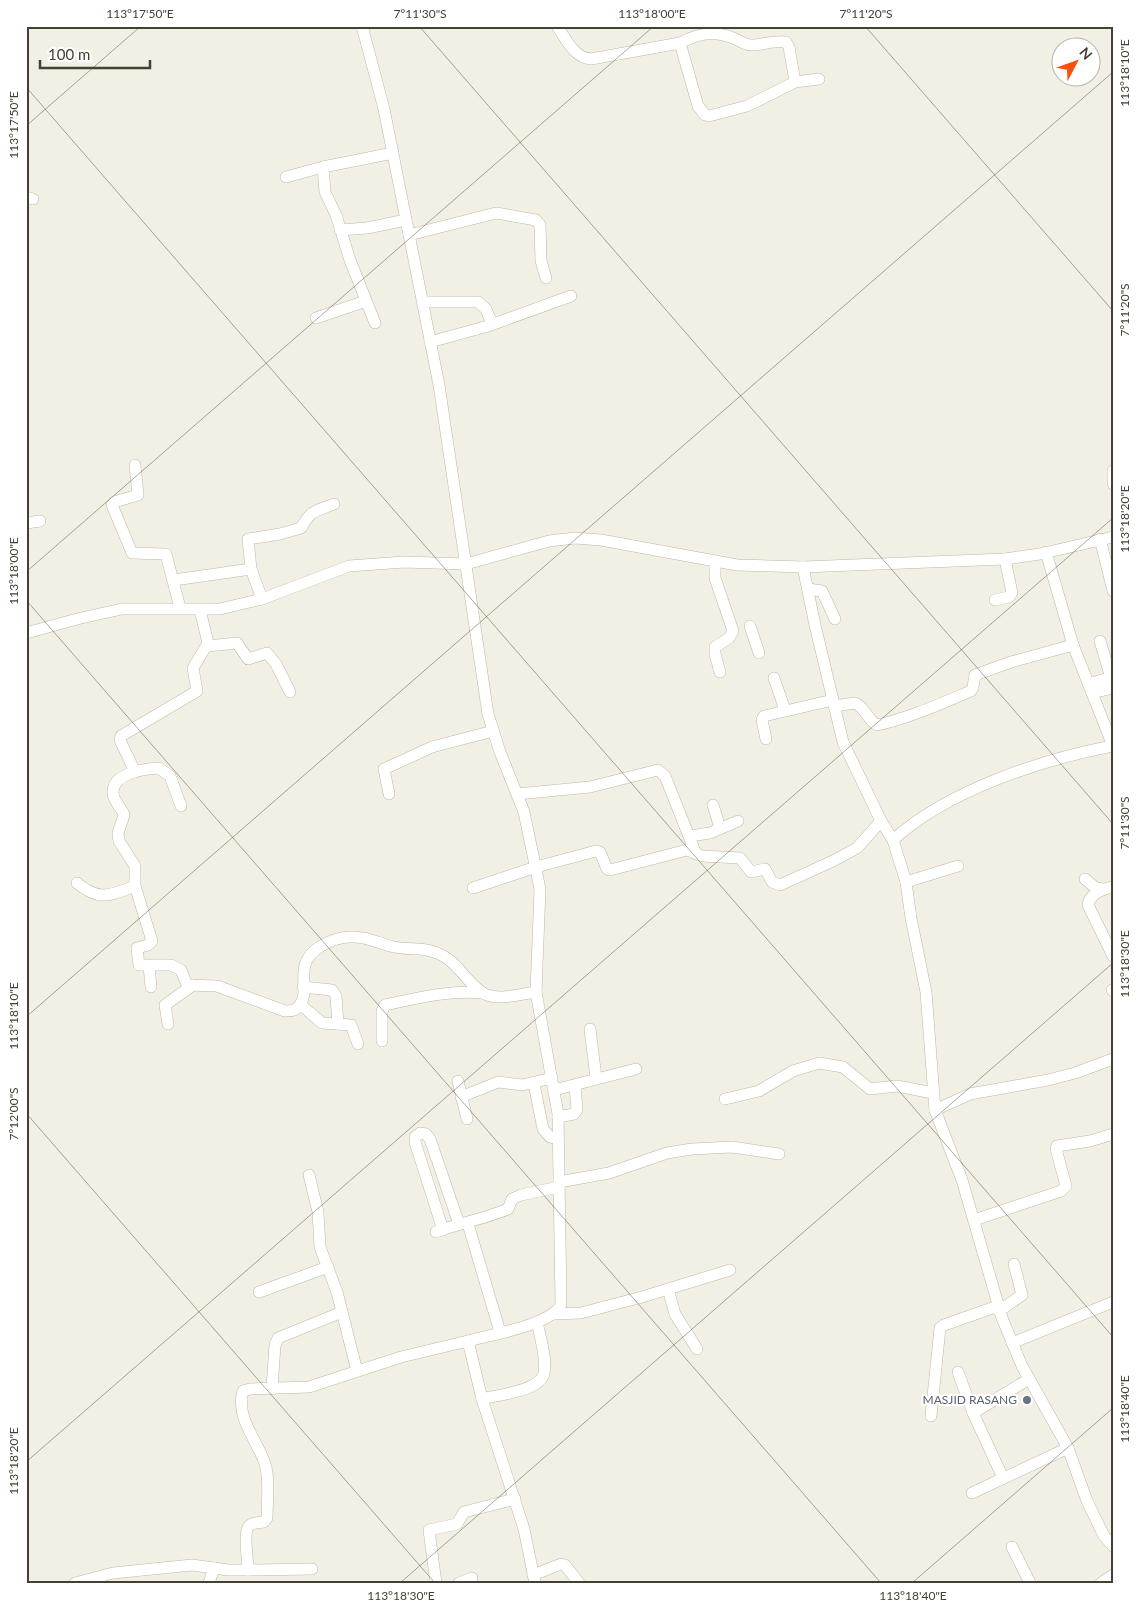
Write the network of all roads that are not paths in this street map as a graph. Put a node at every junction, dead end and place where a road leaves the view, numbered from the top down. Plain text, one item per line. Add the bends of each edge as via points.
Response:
1 (362, 26) edge
2 (557, 26) edge
3 (680, 42) junction
4 (819, 79) dead end
5 (795, 82) junction
6 (393, 153) junction
7 (324, 166) junction
8 (286, 177) dead end
9 (406, 220) junction
10 (340, 230) junction
11 (409, 235) junction
12 (546, 278) dead end
13 (571, 296) dead end
14 (366, 301) junction
15 (423, 302) junction
16 (316, 318) dead end
17 (375, 323) dead end
18 (492, 324) junction
19 (430, 342) junction
20 (135, 465) dead end
21 (1113, 471) edge
22 (1113, 484) edge
23 (334, 504) dead end
24 (40, 521) dead end
25 (26, 523) edge
26 (1113, 536) edge
27 (1100, 539) junction
28 (1046, 552) junction
29 (1005, 559) junction
30 (715, 561) junction
31 (1109, 561) edge
32 (466, 564) junction
33 (803, 566) junction
34 (251, 570) junction
35 (174, 580) junction
36 (808, 588) junction
37 (1113, 591) edge
38 (262, 599) junction
39 (995, 600) dead end
40 (180, 608) junction
41 (200, 610) junction
42 (835, 619) dead end
43 (733, 631) junction
44 (26, 633) edge
45 (1100, 641) dead end
46 (1073, 645) junction
47 (207, 646) junction
48 (759, 653) dead end
49 (720, 672) dead end
50 (774, 678) dead end
51 (1112, 681) edge
52 (1090, 688) junction
53 (290, 692) dead end
54 (834, 703) junction
55 (785, 710) junction
56 (492, 731) junction
57 (766, 739) dead end
58 (1113, 746) edge
59 (135, 772) junction
60 (389, 794) dead end
61 (518, 794) junction
62 (713, 805) dead end
63 (181, 806) dead end
64 (738, 821) dead end
65 (881, 821) junction
66 (720, 828) junction
67 (690, 836) junction
68 (893, 840) junction
69 (696, 854) junction
70 (958, 866) dead end
71 (536, 867) junction
72 (1085, 880) dead end
73 (906, 882) junction
74 (77, 883) dead end
75 (135, 886) junction
76 (473, 888) dead end
77 (1108, 888) edge
78 (1113, 956) edge
79 (149, 966) junction
80 (193, 985) junction
81 (151, 987) dead end
82 (303, 987) junction
83 (536, 992) junction
84 (482, 993) junction
85 (300, 1005) junction
86 (168, 1024) dead end
87 (338, 1024) junction
88 (590, 1029) dead end
89 (382, 1041) dead end
90 (358, 1044) dead end
91 (1113, 1059) edge
92 (636, 1069) dead end
93 (552, 1078) junction
94 (596, 1078) junction
95 (458, 1082) dead end
96 (534, 1084) junction
97 (576, 1086) junction
98 (554, 1090) junction
99 (933, 1093) junction
100 (462, 1096) junction
101 (725, 1098) dead end
102 (935, 1110) junction
103 (558, 1117) junction
104 (467, 1119) dead end
105 (1113, 1134) edge
106 (558, 1139) junction
107 (779, 1154) dead end
108 (310, 1175) dead end
109 (559, 1185) junction
110 (974, 1220) junction
111 (464, 1224) junction
112 (1014, 1264) dead end
113 (328, 1267) junction
114 (730, 1270) dead end
115 (668, 1289) junction
116 (259, 1292) dead end
117 (1113, 1302) edge
118 (999, 1308) junction
119 (342, 1312) junction
120 (553, 1314) junction
121 (537, 1322) junction
122 (500, 1332) junction
123 (468, 1341) junction
124 (1012, 1343) junction
125 (697, 1349) dead end
126 (357, 1371) junction
127 (958, 1372) dead end
128 (1029, 1379) junction
129 (272, 1389) junction
130 (482, 1399) junction
131 (973, 1413) junction
132 (932, 1416) dead end
133 (1068, 1448) junction
134 (1003, 1478) junction
135 (972, 1493) dead end
136 (515, 1500) junction
137 (1108, 1534) edge
138 (1113, 1546) edge
139 (1012, 1547) dead end
140 (214, 1568) junction
141 (312, 1569) dead end
142 (248, 1570) junction
143 (1113, 1575) edge
144 (472, 1578) dead end
145 (534, 1579) edge
146 (76, 1583) edge
147 (209, 1583) edge
148 (436, 1583) edge
149 (459, 1583) edge
150 (579, 1583) edge
151 (1030, 1583) edge
152 (1101, 1583) edge

1 - 6 street
2 - 3 street via 584,59
3 - 5 street via 711,33 750,45 786,42 790,48
3 - 5 street via 698,106 705,115 747,106
4 - 5 street
6 - 7 street
6 - 9 street
7 - 8 street
7 - 10 street via 325,192
9 - 10 street
9 - 11 street
10 - 14 street
11 - 12 street via 496,213 536,220 540,224 541,261
11 - 15 street
13 - 18 street
14 - 16 street
14 - 17 street
15 - 18 street via 478,302 486,309
15 - 19 street
18 - 19 street
19 - 32 street
20 - 35 street via 138,496 112,505 131,552 165,553
21 - 22 street
23 - 34 street via 306,517 301,528 249,538
24 - 25 street
26 - 27 street
27 - 28 street
27 - 31 street
28 - 29 street
28 - 46 street
29 - 33 street
29 - 39 street via 1012,594
30 - 32 street via 575,538 549,541
30 - 33 street via 737,565
30 - 43 street via 715,578
31 - 37 street
32 - 38 street via 404,562 350,566
32 - 56 street
33 - 36 street
34 - 35 street
34 - 38 street
35 - 40 street
36 - 42 street via 822,591
36 - 54 street
38 - 41 street via 220,609
40 - 41 street
40 - 44 street via 104,612
41 - 47 street
43 - 48 street via 755,625
43 - 49 street via 729,638 715,647
45 - 51 street
46 - 52 street
46 - 54 street via 975,675 971,691 884,724 873,723 856,703
47 - 53 street via 237,644 248,659 266,654 276,664
47 - 59 street via 193,668 196,691 121,736
50 - 55 street
51 - 52 street
52 - 58 street
54 - 55 street
54 - 65 street via 843,742
55 - 57 street via 764,716
56 - 60 street via 432,747 384,769
56 - 61 street
58 - 68 street via 1083,752 996,780 916,821
59 - 63 street via 160,768 166,772
59 - 75 street via 115,783 113,795 124,816 118,833 123,849 135,866
61 - 67 street via 590,787 658,770 665,776
61 - 71 street
62 - 66 street
64 - 66 street
65 - 68 street
65 - 69 street via 857,848 780,885 772,882 765,869 751,872 740,858
66 - 67 street
67 - 69 street
68 - 73 street
69 - 71 street via 687,850 610,870 600,852 596,851
70 - 73 street
71 - 76 street
71 - 83 street via 540,913
72 - 77 street via 1096,888
73 - 99 street via 926,992
74 - 75 street via 97,896 111,895
75 - 79 street via 152,940 136,951 139,964
77 - 78 street via 1089,901 1088,906
79 - 80 street via 176,967 183,973 186,984
79 - 81 street
80 - 85 street via 217,986 286,1012
80 - 86 street via 165,1005
82 - 84 street via 307,959 314,951 338,938 352,936 437,952 462,970
82 - 85 street
82 - 87 street via 332,990 336,996
83 - 84 street via 501,996
83 - 93 street
84 - 89 street via 429,994 385,1005
85 - 87 street via 322,1023
87 - 90 street via 353,1026
88 - 94 street
91 - 102 street via 1057,1078 970,1094
92 - 94 street
93 - 96 street
93 - 98 street
94 - 97 street
95 - 100 street
96 - 100 street via 498,1082
96 - 106 street via 543,1129 550,1137
97 - 98 street
97 - 103 street via 577,1110 569,1116
98 - 103 street
99 - 101 street via 897,1086 870,1089 843,1067 819,1063 793,1071 759,1091
99 - 102 street
100 - 104 street
102 - 110 street
103 - 106 street
105 - 110 street via 1057,1146 1066,1186 1061,1191
106 - 109 street
107 - 109 street via 732,1147 692,1149 667,1153
108 - 113 street via 318,1212 318,1238
109 - 111 street via 521,1195 512,1199 508,1209
109 - 120 street via 561,1304
110 - 118 street
111 - 111 street via 439,1231 415,1142 420,1133 430,1139
111 - 122 street
112 - 118 street via 1022,1295
113 - 116 street
113 - 119 street
114 - 115 street
115 - 120 street via 581,1313
115 - 125 street via 676,1314
117 - 124 street
118 - 124 street
118 - 132 street via 940,1328
119 - 126 street
119 - 129 street via 278,1338
120 - 121 street
121 - 122 street
121 - 130 street via 545,1371 541,1380 531,1387
122 - 123 street
123 - 126 street
123 - 130 street
124 - 128 street
126 - 129 street via 309,1387
127 - 131 street
128 - 131 street
128 - 133 street
129 - 142 street via 244,1390 242,1394 247,1427 265,1463 268,1518 248,1527
130 - 136 street
131 - 134 street
133 - 134 street
133 - 137 street via 1087,1501
134 - 135 street
136 - 145 street
136 - 148 street via 464,1512 457,1524 429,1530
137 - 138 street
139 - 151 street
140 - 142 street
140 - 146 street via 192,1565 113,1573
140 - 147 street
141 - 142 street
143 - 152 street
144 - 149 street
145 - 150 street via 561,1564

